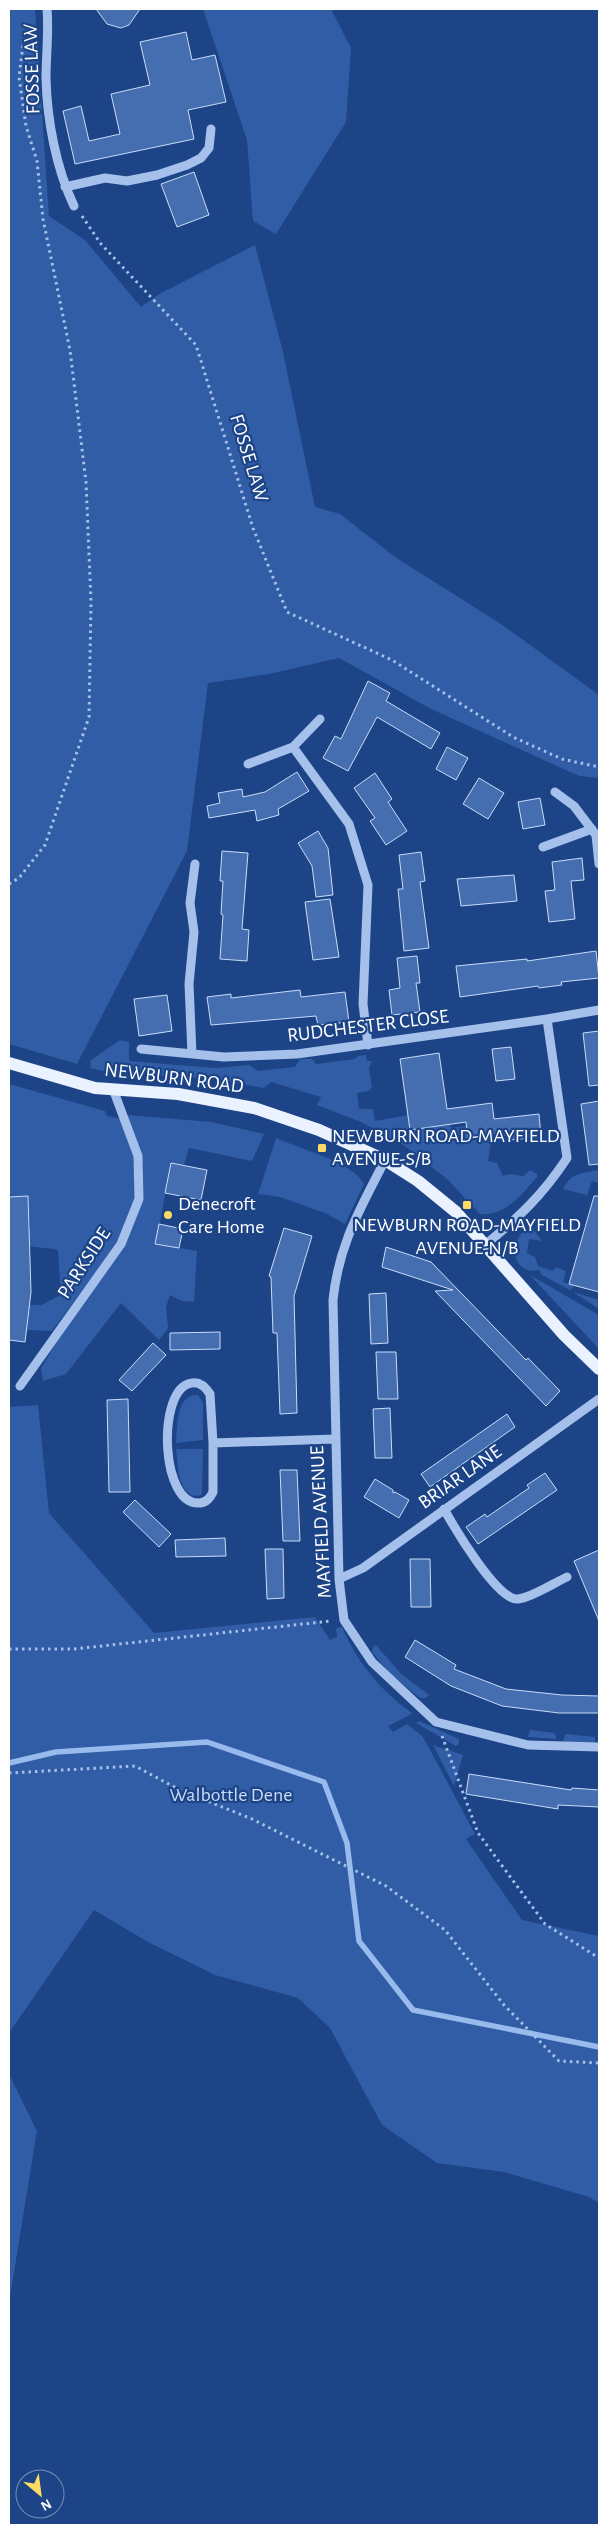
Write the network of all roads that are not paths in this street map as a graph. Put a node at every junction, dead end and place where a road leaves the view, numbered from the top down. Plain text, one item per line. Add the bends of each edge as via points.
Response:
1 (47, 9) edge
2 (211, 129) dead end
3 (65, 187) junction
4 (74, 206) road end
5 (320, 719) dead end
6 (293, 747) junction
7 (248, 764) dead end
8 (555, 792) dead end
9 (592, 829) junction
10 (543, 847) dead end
11 (195, 864) dead end
12 (599, 864) edge
13 (599, 1010) edge
14 (547, 1019) junction
15 (368, 1045) junction
16 (141, 1049) dead end
17 (192, 1054) junction
18 (9, 1064) edge
19 (113, 1089) junction
20 (385, 1160) junction
21 (485, 1245) junction
22 (599, 1369) edge
23 (20, 1386) dead end
24 (599, 1399) edge
25 (335, 1439) junction
26 (213, 1443) junction
27 (444, 1510) junction
28 (567, 1577) dead end
29 (339, 1579) junction
30 (599, 1747) edge

1 - 3 street, FOSSE LAW via 46,79 53,134
2 - 3 street via 209,148 201,158 187,165 134,180 105,178
3 - 4 street, FOSSE LAW
5 - 6 street
6 - 7 street
6 - 15 street via 349,824 368,884 363,1004
8 - 9 street via 574,806
9 - 10 street
9 - 12 street via 596,835
11 - 17 street via 190,904 194,932 189,984
13 - 14 street, RUDCHESTER CLOSE
14 - 15 street, RUDCHESTER CLOSE
14 - 21 street via 567,1158 547,1188
15 - 17 street, RUDCHESTER CLOSE via 297,1054 224,1057
16 - 17 street, RUDCHESTER CLOSE
18 - 19 main road, NEWBURN ROAD via 95,1088
19 - 20 main road, NEWBURN ROAD via 178,1094 254,1108 320,1130
19 - 23 street, PARKSIDE via 138,1156 139,1199 120,1244
20 - 21 main road, NEWBURN ROAD via 418,1181 456,1212
20 - 25 street, MAYFIELD AVENUE via 347,1235 335,1278
21 - 22 main road, NEWBURN ROAD via 564,1335
24 - 27 street, BRIAR LANE
25 - 26 street
25 - 29 street, MAYFIELD AVENUE
26 - 26 street via 210,1394 199,1383 189,1383 179,1389 175,1399 167,1444 177,1489 193,1504 203,1503 213,1492
27 - 28 street via 495,1584 509,1598 518,1599
27 - 29 street, BRIAR LANE via 363,1568
29 - 30 street, MAYFIELD AVENUE via 344,1620 372,1662 436,1722 528,1745

